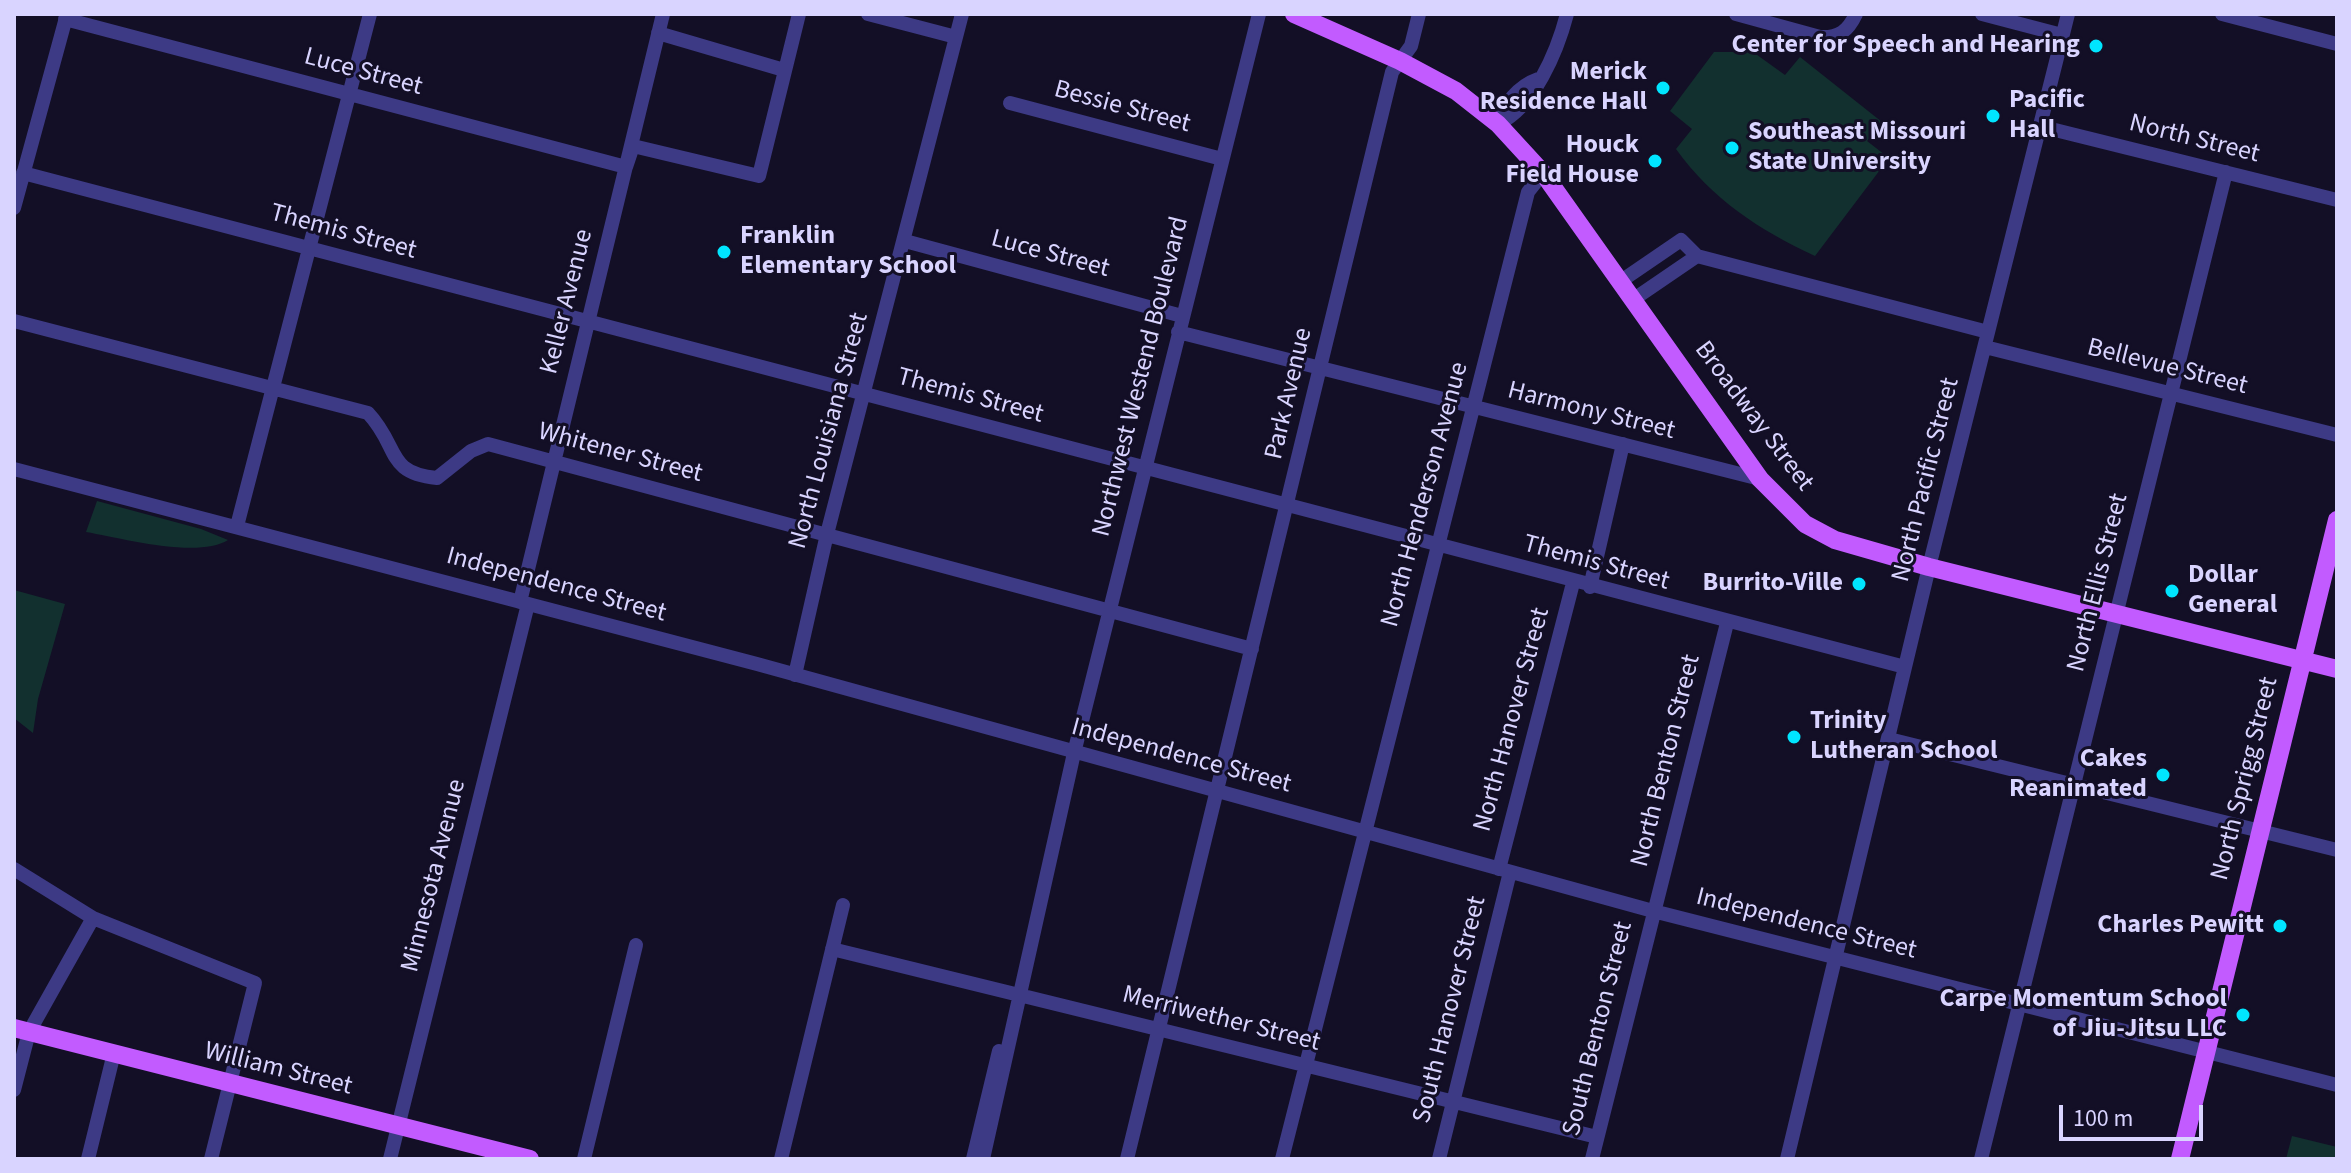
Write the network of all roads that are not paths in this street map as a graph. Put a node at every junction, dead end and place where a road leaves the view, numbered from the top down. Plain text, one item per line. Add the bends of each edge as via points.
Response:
1 (370, 14) edge
2 (799, 14) edge
3 (868, 14) edge
4 (962, 14) edge
5 (1259, 14) edge
6 (1294, 14) edge
7 (1419, 14) edge
8 (1567, 14) edge
9 (1736, 14) edge
10 (1856, 14) edge
11 (1982, 14) edge
12 (2068, 14) edge
13 (2222, 14) edge
14 (659, 15) edge
15 (66, 16) edge
16 (658, 33) junction
17 (2062, 35) junction
18 (956, 37) junction
19 (2337, 44) edge
20 (1400, 61) junction
21 (784, 70) junction
22 (350, 94) junction
23 (1010, 103) dead end
24 (1498, 124) junction
25 (2039, 126) junction
26 (1222, 159) junction
27 (626, 167) junction
28 (2226, 172) junction
29 (23, 173) junction
30 (1543, 173) junction
31 (2337, 200) edge
32 (14, 208) edge
33 (905, 241) junction
34 (307, 248) junction
35 (1697, 256) junction
36 (1621, 281) junction
37 (1634, 299) junction
38 (1182, 316) junction
39 (14, 321) edge
40 (589, 322) junction
41 (1178, 332) junction
42 (1987, 339) junction
43 (1320, 369) junction
44 (273, 387) junction
45 (2171, 393) junction
46 (864, 394) junction
47 (1474, 407) junction
48 (2337, 435) edge
49 (1623, 444) junction
50 (553, 461) junction
51 (1145, 468) junction
52 (14, 469) edge
53 (1760, 479) junction
54 (1288, 505) junction
55 (2337, 520) edge
56 (237, 526) junction
57 (827, 534) junction
58 (1437, 547) junction
59 (1929, 567) junction
60 (1573, 583) junction
61 (1590, 587) junction
62 (524, 603) junction
63 (1108, 612) junction
64 (2116, 615) junction
65 (1727, 623) junction
66 (1252, 649) junction
67 (2301, 660) junction
68 (1905, 667) junction
69 (2337, 669) edge
70 (795, 675) junction
71 (1889, 739) junction
72 (1074, 753) junction
73 (2074, 784) junction
74 (1215, 789) junction
75 (2260, 831) junction
76 (1363, 832) junction
77 (2337, 850) edge
78 (14, 869) edge
79 (1504, 870) junction
80 (843, 905) dead end
81 (1653, 911) junction
82 (93, 918) junction
83 (636, 945) dead end
84 (832, 949) junction
85 (1834, 957) junction
86 (1018, 994) junction
87 (2018, 1004) junction
88 (1160, 1029) junction
89 (21, 1030) edge
90 (2205, 1051) junction
91 (114, 1053) junction
92 (1305, 1065) junction
93 (229, 1085) junction
94 (2337, 1085) edge
95 (14, 1090) edge
96 (1453, 1102) junction
97 (398, 1127) junction
98 (1597, 1137) junction
99 (88, 1159) edge
100 (211, 1159) edge
101 (390, 1159) edge
102 (530, 1159) edge
103 (584, 1159) edge
104 (781, 1159) edge
105 (973, 1159) edge
106 (983, 1159) edge
107 (1127, 1159) edge
108 (1282, 1159) edge
109 (1439, 1159) edge
110 (1592, 1159) edge
111 (1787, 1159) edge
112 (1981, 1159) edge
113 (2180, 1159) edge

1 - 22 street
2 - 21 street
3 - 18 street
4 - 18 street, North Louisiana Street
5 - 26 street, Northwest Westend Boulevard
6 - 20 main road, Broadway Street
7 - 20 street, Park Avenue via 1411,46
8 - 24 street via 1559,43 1538,79 1503,108
9 - 10 street via 1834,38 1850,27
11 - 17 street
12 - 17 street, North Pacific Street
13 - 19 street
14 - 16 street, Keller Avenue
15 - 22 street, Luce Street
15 - 29 street
16 - 21 street
16 - 27 street, Keller Avenue
17 - 25 street, North Pacific Street
18 - 33 street, North Louisiana Street
20 - 24 main road, Broadway Street via 1456,91
20 - 43 street, Park Avenue via 1392,72
21 - 27 street via 759,176 633,146
22 - 27 street, Luce Street
22 - 34 street
23 - 26 street, Bessie Street
24 - 30 main road, Broadway Street
25 - 28 street, North Street
25 - 42 street, North Pacific Street
26 - 38 street, Northwest Westend Boulevard
27 - 40 street, Keller Avenue
28 - 31 street, North Street
28 - 45 street, North Ellis Street
29 - 32 street
29 - 34 street, Themis Street
30 - 36 main road, Broadway Street
30 - 47 street, North Henderson Avenue via 1528,192
33 - 38 street, Luce Street
33 - 46 street, North Louisiana Street
34 - 40 street, Themis Street
34 - 44 street
35 - 36 street via 1681,240
35 - 37 street
35 - 42 street, Bellevue Street
36 - 37 main road, Broadway Street
37 - 53 main road, Broadway Street
38 - 41 street, Northwest Westend Boulevard
39 - 44 street, Whitener Street
40 - 46 street, Themis Street
40 - 50 street, Keller Avenue
41 - 43 street, Harmony Street
41 - 51 street, Northwest Westend Boulevard
42 - 45 street, Bellevue Street
42 - 59 street, North Pacific Street
43 - 47 street, Harmony Street
43 - 54 street, Park Avenue
44 - 50 street, Whitener Street via 368,413 383,428 399,467 416,476 437,478 488,444
44 - 56 street
45 - 48 street, Bellevue Street
45 - 64 street, North Ellis Street
46 - 51 street, Themis Street
46 - 57 street, North Louisiana Street
47 - 49 street, Harmony Street
47 - 58 street, North Henderson Avenue
49 - 53 street, Harmony Street
49 - 61 street
50 - 57 street, Whitener Street
50 - 62 street, Keller Avenue
51 - 54 street, Themis Street
51 - 63 street, Northwest Westend Boulevard
52 - 56 street, Independence Street
53 - 59 main road, Broadway Street via 1805,524 1835,540
54 - 58 street, Themis Street
54 - 66 street, Park Avenue
55 - 67 main road, North Sprigg Street
56 - 62 street, Independence Street
57 - 63 street, Whitener Street
57 - 70 street, North Louisiana Street
58 - 60 street, Themis Street
58 - 76 street, North Henderson Avenue
59 - 64 main road, Broadway Street
59 - 68 street, North Pacific Street
60 - 61 street, Themis Street
60 - 79 street, North Hanover Street
61 - 65 street, Themis Street
62 - 70 street, Independence Street
62 - 97 street, Minnesota Avenue
63 - 66 street, Whitener Street
63 - 72 street, Northwest Westend Boulevard
64 - 67 main road, Broadway Street
64 - 73 street, North Ellis Street
65 - 68 street, Themis Street
65 - 81 street, North Benton Street
66 - 74 street, Park Avenue
67 - 69 main road, Broadway Street
67 - 75 main road, North Sprigg Street
68 - 71 street, North Pacific Street
70 - 72 street, Independence Street
71 - 73 street
71 - 85 street, North Pacific Street
72 - 74 street, Independence Street
72 - 86 street, Northwest Westend Boulevard
73 - 75 street
73 - 87 street, North Ellis Street
74 - 76 street, Independence Street
74 - 88 street, Park Avenue
75 - 77 street
75 - 90 main road, North Sprigg Street
76 - 79 street, Independence Street
76 - 92 street, North Henderson Avenue
78 - 82 street
79 - 81 street, Independence Street
79 - 96 street, South Hanover Street
80 - 84 street
81 - 85 street, Independence Street
81 - 98 street, South Benton Street
82 - 89 street
82 - 93 street via 255,983
83 - 103 street
84 - 86 street, Merriwether Street
84 - 104 street
85 - 87 street, Independence Street
85 - 111 street, North Pacific Street
86 - 88 street, Merriwether Street
86 - 105 street via 1009,1009
86 - 106 street
87 - 90 street, Independence Street
87 - 112 street, North Ellis Street
88 - 92 street, Merriwether Street
88 - 107 street, Park Avenue
89 - 91 main road, William Street
89 - 95 street
90 - 94 street, Independence Street
90 - 113 main road, North Sprigg Street
91 - 93 main road, William Street
91 - 99 street
92 - 96 street, Merriwether Street
92 - 108 street, North Henderson Avenue
93 - 97 main road, William Street
93 - 100 street
96 - 98 street, Merriwether Street
96 - 109 street, South Hanover Street
97 - 101 street, Minnesota Avenue
97 - 102 main road, William Street
98 - 110 street, South Benton Street

